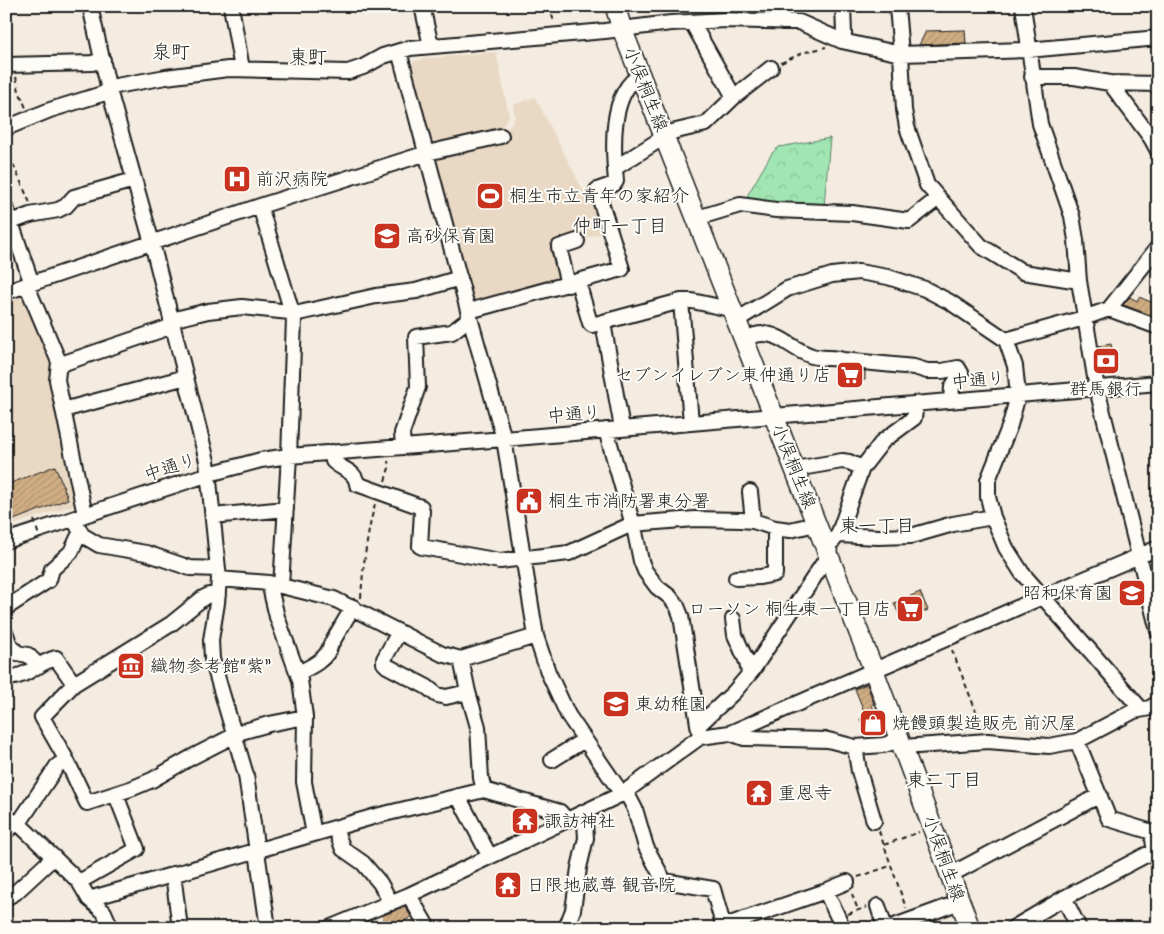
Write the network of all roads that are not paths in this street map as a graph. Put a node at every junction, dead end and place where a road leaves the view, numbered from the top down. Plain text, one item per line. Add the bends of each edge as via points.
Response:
1 (90, 6) edge
2 (230, 6) edge
3 (422, 6) edge
4 (614, 6) edge
5 (781, 6) edge
6 (843, 6) edge
7 (897, 6) edge
8 (1023, 6) edge
9 (693, 22) junction
10 (782, 22) junction
11 (622, 29) junction
12 (1158, 38) edge
13 (842, 41) junction
14 (431, 46) junction
15 (399, 50) junction
16 (1028, 50) junction
17 (901, 54) junction
18 (102, 60) junction
19 (10, 65) edge
20 (771, 68) road end
21 (242, 69) junction
22 (641, 75) junction
23 (1032, 77) junction
24 (1110, 83) junction
25 (1158, 84) edge
26 (109, 90) junction
27 (734, 97) junction
28 (6, 128) edge
29 (501, 136) dead end
30 (665, 136) junction
31 (1154, 136) edge
32 (1158, 151) edge
33 (427, 153) junction
34 (615, 168) junction
35 (134, 180) junction
36 (937, 198) junction
37 (260, 206) junction
38 (9, 215) edge
39 (697, 218) junction
40 (577, 241) dead end
41 (152, 243) junction
42 (1158, 247) edge
43 (460, 278) junction
44 (1079, 281) junction
45 (573, 284) junction
46 (30, 285) junction
47 (6, 292) edge
48 (681, 301) junction
49 (1109, 309) junction
50 (293, 314) junction
51 (469, 314) junction
52 (734, 314) junction
53 (1084, 318) junction
54 (172, 323) junction
55 (603, 323) junction
56 (1158, 327) edge
57 (1002, 336) junction
58 (744, 339) junction
59 (59, 362) junction
60 (186, 377) junction
61 (1158, 383) edge
62 (1097, 389) junction
63 (1018, 395) junction
64 (951, 401) junction
65 (916, 404) junction
66 (64, 410) junction
67 (774, 416) junction
68 (691, 423) junction
69 (622, 428) junction
70 (606, 430) junction
71 (504, 439) junction
72 (402, 447) junction
73 (332, 452) junction
74 (289, 456) junction
75 (862, 468) junction
76 (795, 469) junction
77 (209, 474) junction
78 (750, 492) dead end
79 (286, 509) junction
80 (213, 516) junction
81 (80, 517) junction
82 (993, 517) junction
83 (753, 521) junction
84 (632, 524) junction
85 (816, 524) junction
86 (775, 528) junction
87 (80, 533) junction
88 (6, 541) edge
89 (831, 546) junction
90 (1158, 548) edge
91 (1139, 556) junction
92 (523, 560) junction
93 (219, 574) junction
94 (736, 578) dead end
95 (275, 584) junction
96 (218, 595) junction
97 (1042, 596) junction
98 (6, 608) edge
99 (355, 608) junction
100 (733, 619) dead end
101 (1158, 630) edge
102 (399, 632) junction
103 (6, 634) edge
104 (536, 636) junction
105 (461, 659) junction
106 (39, 666) junction
107 (874, 671) junction
108 (298, 673) junction
109 (749, 673) junction
110 (6, 678) edge
111 (74, 684) junction
112 (468, 692) junction
113 (1158, 703) edge
114 (1141, 709) junction
115 (305, 717) junction
116 (700, 731) junction
117 (730, 733) junction
118 (234, 736) junction
119 (584, 740) junction
120 (1076, 742) junction
121 (901, 744) junction
122 (855, 747) junction
123 (66, 759) junction
124 (552, 760) dead end
125 (484, 790) junction
126 (624, 793) junction
127 (116, 795) junction
128 (1100, 795) junction
129 (458, 796) junction
130 (581, 814) junction
131 (567, 820) junction
132 (874, 821) road end
133 (10, 824) edge
134 (335, 828) junction
135 (314, 834) junction
136 (256, 851) junction
137 (1156, 853) edge
138 (54, 857) junction
139 (490, 857) junction
140 (172, 874) junction
141 (950, 874) junction
142 (79, 882) junction
143 (847, 882) road end
144 (825, 892) junction
145 (409, 895) junction
146 (6, 898) edge
147 (89, 898) junction
148 (1064, 898) junction
149 (960, 902) junction
150 (390, 903) junction
151 (878, 906) road end
152 (841, 923) edge
153 (724, 927) edge
154 (111, 928) edge
155 (180, 928) edge
156 (268, 928) edge
157 (329, 928) edge
158 (428, 928) edge
159 (566, 928) edge
160 (885, 928) edge
161 (889, 928) edge
162 (970, 928) edge
163 (1014, 928) edge
164 (1079, 928) edge

1 - 18 street
2 - 21 street
3 - 14 street
4 - 11 main road, 小俣桐生線
5 - 10 street
6 - 13 street
7 - 17 street
8 - 16 street
9 - 10 street
9 - 11 street
9 - 27 street
10 - 13 street via 804,23
11 - 14 street
11 - 22 main road, 小俣桐生線
12 - 16 street
13 - 17 street
14 - 15 street
15 - 21 street via 348,72
15 - 33 street
16 - 17 street
16 - 23 street
17 - 36 street via 907,126 926,185
18 - 19 street
18 - 26 street
20 - 27 street
21 - 26 street via 166,77
22 - 30 main road, 小俣桐生線
22 - 34 street via 625,88 621,99 613,158
23 - 24 street via 1074,77
23 - 44 street via 1040,124 1072,216
24 - 25 street
24 - 31 street
26 - 28 street
26 - 35 street
27 - 30 street via 706,124
29 - 33 street
30 - 34 street
30 - 39 main road, 小俣桐生線
31 - 32 street
33 - 37 street
33 - 43 street
34 - 45 street via 614,184 597,190 622,269
35 - 38 street via 74,197 58,210
35 - 41 street
36 - 39 street via 909,221 852,213 740,205
36 - 44 street via 981,246 1024,272
37 - 41 street
37 - 50 street
38 - 46 street
39 - 52 main road, 小俣桐生線
40 - 45 street via 559,247
41 - 46 street
41 - 54 street
42 - 49 street
43 - 50 street via 416,291
43 - 51 street
44 - 53 street
45 - 51 street
45 - 55 street via 590,323
46 - 47 street
46 - 59 street
48 - 52 street via 725,308
48 - 55 street
48 - 68 street
49 - 53 street
49 - 56 street
50 - 54 street via 242,307 208,311
50 - 74 street
51 - 71 street
51 - 72 street via 452,332 416,337 418,387 402,433
52 - 57 street via 787,289 832,275 859,272 925,289
52 - 58 main road, 小俣桐生線
53 - 57 street
53 - 62 street
54 - 59 street via 64,363
54 - 60 street
55 - 69 street
57 - 63 street via 1015,366
58 - 64 street via 754,334 783,338 801,352 816,357 926,371 958,368 961,373 951,390
58 - 67 main road, 小俣桐生線
59 - 66 street via 57,380
60 - 66 street
60 - 77 street
61 - 62 street, 中通り
62 - 63 street, 中通り
62 - 91 street
63 - 64 street, 中通り
63 - 82 street via 988,480
64 - 65 street, 中通り
65 - 67 street, 中通り
65 - 75 street via 914,418 883,441
66 - 81 street
67 - 68 street, 中通り
67 - 76 main road, 小俣桐生線
68 - 69 street, 中通り
69 - 70 street, 中通り
70 - 71 street, 中通り
70 - 84 street
71 - 72 street, 中通り
71 - 92 street
72 - 73 street, 中通り
73 - 74 street, 中通り
73 - 92 street via 333,461 351,472 357,484 422,509 420,546 500,562
74 - 77 street, 中通り
74 - 79 street
75 - 76 street via 842,461
75 - 89 street
76 - 85 main road, 小俣桐生線
77 - 80 street
77 - 81 street, 中通り
78 - 83 street
79 - 80 street
79 - 95 street
80 - 93 street
81 - 87 street
81 - 88 street, 中通り
82 - 89 street via 911,536 878,537
82 - 97 street via 1006,548
83 - 84 street
83 - 86 street
84 - 92 street via 569,553
84 - 116 street via 644,571 670,597 681,616
85 - 86 street via 790,530
85 - 89 main road, 小俣桐生線
86 - 94 street via 775,574
87 - 93 street via 99,545 146,553
87 - 98 street via 70,552 52,569 49,580
89 - 107 main road, 小俣桐生線
89 - 109 street via 824,562
90 - 91 street
91 - 97 street
91 - 101 street
92 - 104 street
93 - 95 street
93 - 96 street
95 - 99 street via 334,599
95 - 108 street via 277,617
96 - 111 street via 203,598 171,624
96 - 118 street via 211,640 212,659
97 - 107 street
97 - 114 street
99 - 102 street
99 - 108 street via 322,659
100 - 109 street via 735,635
102 - 105 street via 442,654
102 - 112 street via 384,659 387,666 446,698
103 - 106 street via 17,653 28,655
104 - 105 street
104 - 119 street via 568,716
105 - 112 street
106 - 110 street via 22,676
106 - 111 street via 56,658
107 - 117 street
107 - 121 main road, 小俣桐生線
108 - 115 street
109 - 116 street
111 - 123 street via 42,717
112 - 125 street via 478,728
113 - 114 street
114 - 120 street
115 - 118 street via 260,726
115 - 135 street via 303,769
116 - 117 street
116 - 126 street
117 - 122 street via 744,738 828,740
118 - 127 street via 157,778
118 - 136 street via 249,789
119 - 124 street
119 - 126 street
120 - 121 street via 1049,746 988,741
120 - 128 street
121 - 122 street
121 - 141 main road, 小俣桐生線
122 - 132 street
123 - 127 street via 87,803
123 - 133 street
125 - 129 street
125 - 131 street via 560,812
126 - 130 street
126 - 153 street via 635,809 646,846 664,880 713,890
127 - 142 street via 137,849
128 - 137 street via 1109,819 1152,832
128 - 141 street
129 - 134 street
129 - 139 street
130 - 131 street
130 - 159 street via 586,838 573,910
131 - 139 street
133 - 138 street
134 - 135 street
134 - 150 street via 344,849 363,863 380,883
135 - 136 street
136 - 140 street
136 - 156 street
137 - 148 street via 1146,855
138 - 142 street
138 - 146 street via 16,893
139 - 145 street
140 - 147 street
140 - 155 street
141 - 149 main road, 小俣桐生線
142 - 147 street
143 - 144 street
144 - 152 street
144 - 153 street
145 - 150 street
145 - 158 street
147 - 154 street via 104,912
148 - 163 street
148 - 164 street
149 - 161 street
149 - 162 main road, 小俣桐生線
150 - 157 street
151 - 160 street

